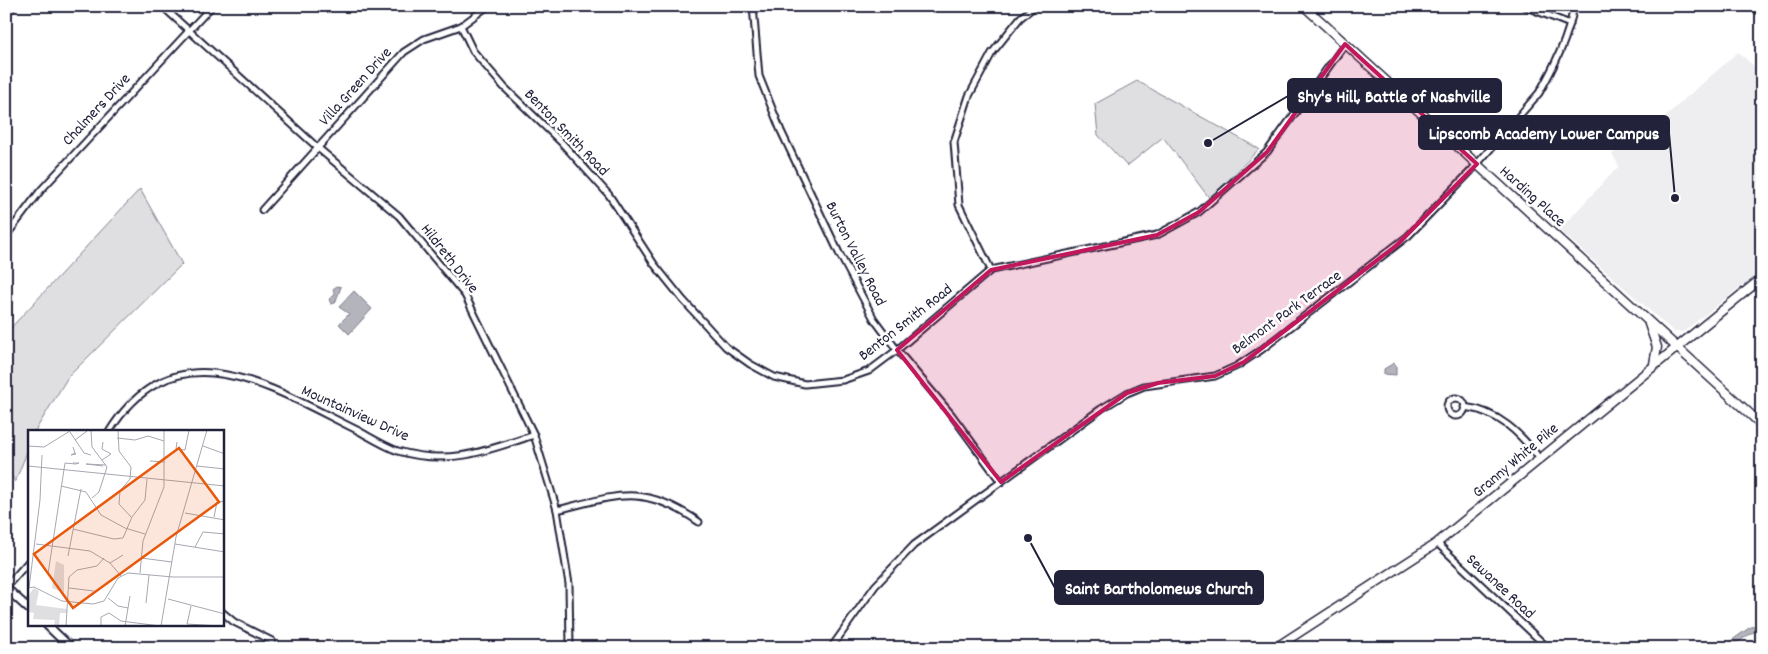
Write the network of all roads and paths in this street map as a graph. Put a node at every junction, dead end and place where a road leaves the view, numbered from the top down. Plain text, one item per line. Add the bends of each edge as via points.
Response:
1 (13, 6) edge
2 (162, 6) edge
3 (212, 6) edge
4 (488, 6) edge
5 (753, 6) edge
6 (1035, 6) edge
7 (1304, 6) edge
8 (1524, 6) edge
9 (1574, 6) edge
10 (1754, 6) edge
11 (6, 14) edge
12 (1762, 14) edge
13 (1570, 24) junction
14 (461, 26) junction
15 (188, 30) junction
16 (1345, 44) junction
17 (318, 148) junction
18 (1476, 164) junction
19 (262, 210) dead end
20 (6, 236) edge
21 (992, 270) junction
22 (1762, 278) edge
23 (1647, 320) junction
24 (1676, 347) junction
25 (897, 350) junction
26 (1654, 364) junction
27 (1464, 407) dead end
28 (1762, 425) edge
29 (110, 430) edge
30 (534, 435) junction
31 (1540, 459) junction
32 (1001, 482) junction
33 (556, 510) junction
34 (699, 522) dead end
35 (1437, 543) junction
36 (28, 562) edge
37 (6, 588) edge
38 (28, 608) edge
39 (224, 614) edge
40 (48, 626) edge
41 (272, 641) dead end
42 (1762, 642) edge
43 (832, 647) edge
44 (71, 648) edge
45 (570, 648) edge
46 (1276, 648) edge
47 (1548, 648) edge
48 (1749, 648) edge

1 - 11 street
2 - 15 street, Hildreth Drive
3 - 15 street, Chalmers Drive
4 - 14 street, Villa Green Drive
5 - 25 street, Burton Valley Road via 759,76 781,131 874,319
6 - 21 street via 1020,18 992,53 969,96 954,142 959,205
7 - 16 main road, Harding Place
8 - 13 street
9 - 13 street, Belmont Park Terrace
10 - 12 street
13 - 18 street, Belmont Park Terrace via 1555,65 1539,93
14 - 17 street, Villa Green Drive via 424,39 404,52
14 - 25 street, Benton Smith Road via 473,51 609,195 680,296 726,347 774,377 805,384 842,380 869,370
15 - 17 street, Hildreth Drive
15 - 20 street, Chalmers Drive via 41,190
16 - 18 main road, Harding Place
16 - 21 street, Benton Smith Road via 1267,152 1199,212 1157,235
17 - 19 street, Villa Green Drive
17 - 30 street, Hildreth Drive via 399,216 465,295
18 - 23 main road, Harding Place
18 - 32 street, Belmont Park Terrace via 1440,205 1397,245 1250,358 1215,376 1158,383 1126,393
21 - 25 street, Benton Smith Road
22 - 24 main road, Granny White Pike
23 - 24 main road, Harding Place
23 - 26 main road via 1657,347
24 - 26 main road, Granny White Pike
24 - 28 main road, Harding Place
25 - 32 street, Burton Valley Road via 951,414
26 - 31 main road, Granny White Pike
27 - 31 street via 1504,421 1518,432
29 - 30 street, Mountainview Drive via 118,416 148,387 186,373 219,373 252,380 395,449 415,454 470,456
30 - 33 street, Hildreth Drive
31 - 35 main road, Granny White Pike
32 - 43 street, Belmont Park Terrace via 905,553 864,600
33 - 34 street via 613,496 636,495 670,504
33 - 45 street, Hildreth Drive via 569,584
35 - 46 main road, Granny White Pike
35 - 47 street, Sewanee Road
36 - 37 street
37 - 38 street
39 - 41 street
40 - 44 street
42 - 48 street

